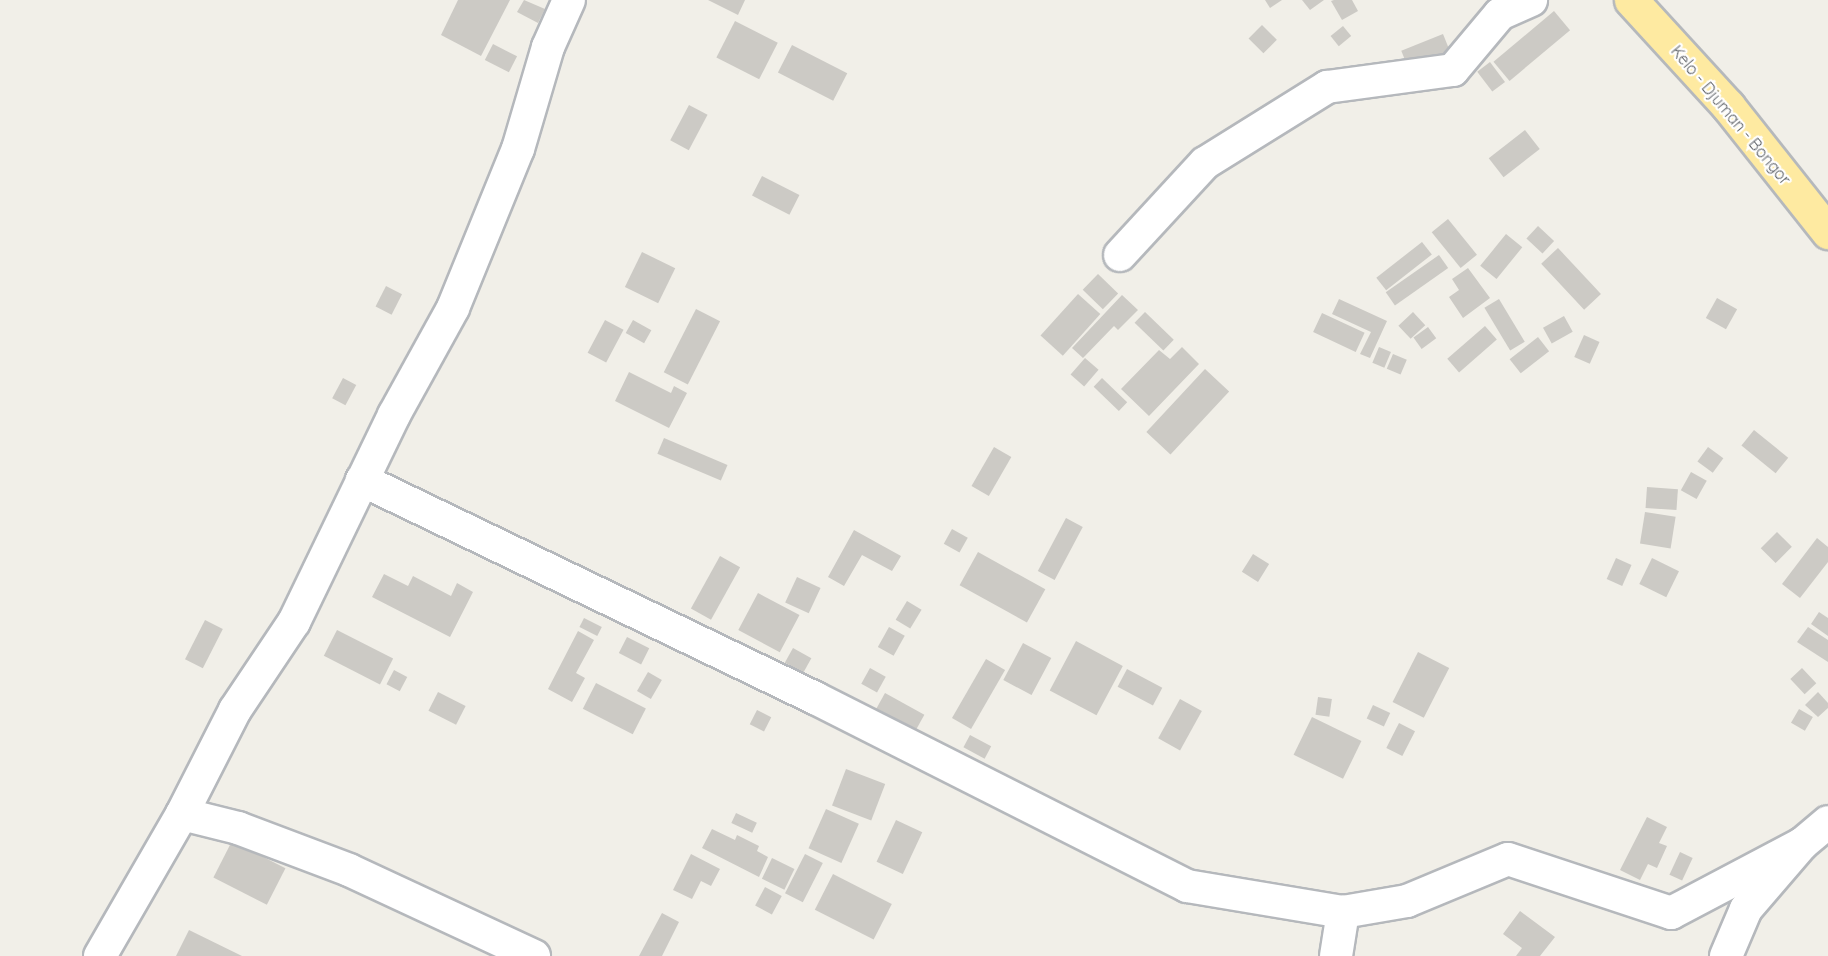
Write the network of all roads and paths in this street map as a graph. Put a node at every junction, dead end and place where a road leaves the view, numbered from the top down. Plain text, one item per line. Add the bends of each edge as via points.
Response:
1 (569, 0) edge
2 (1531, 0) edge
3 (1631, 0) edge
4 (1828, 232) edge
5 (1120, 255) dead end
6 (362, 480) junction
7 (182, 814) junction
8 (1828, 822) edge
9 (1802, 844) junction
10 (1343, 912) junction
11 (100, 956) edge
12 (534, 956) edge
13 (1335, 956) edge
14 (1726, 956) edge

1 - 6 street via 548,47 518,149 453,308
2 - 5 street via 1500,14 1454,70 1327,87 1205,163
3 - 4 highway, Kelo - Djuman - Bongor via 1728,106
6 - 7 street via 294,622 236,710
6 - 10 street via 816,698 1187,886
7 - 11 street
7 - 12 street via 238,828 349,870
8 - 9 street
9 - 10 street via 1671,913 1508,859 1407,901
9 - 14 street via 1746,909
10 - 13 street

